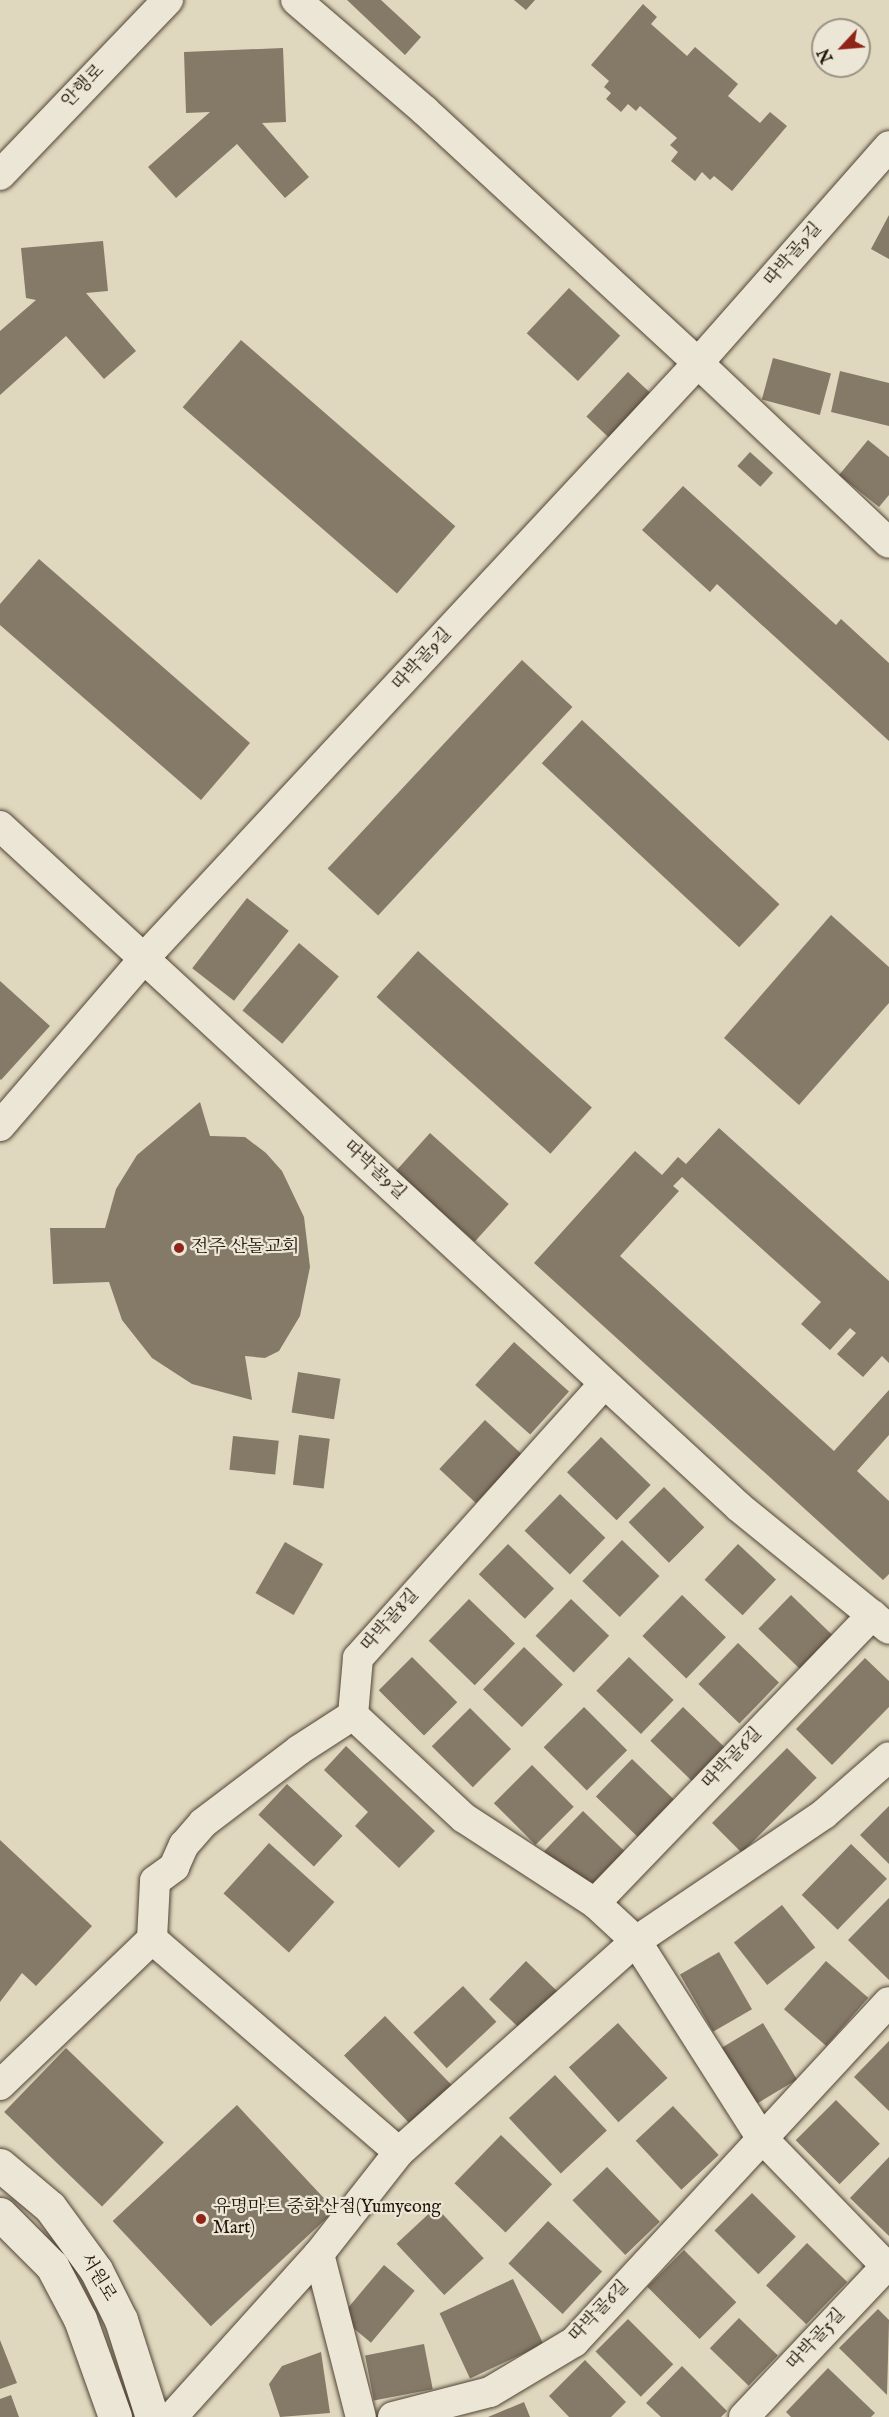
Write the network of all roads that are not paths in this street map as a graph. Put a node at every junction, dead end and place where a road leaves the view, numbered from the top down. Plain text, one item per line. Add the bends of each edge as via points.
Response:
1 (168, 0) edge
2 (296, 0) edge
3 (889, 146) edge
4 (0, 174) edge
5 (698, 363) junction
6 (889, 543) edge
7 (0, 826) edge
8 (146, 956) junction
9 (0, 1126) edge
10 (604, 1384) junction
11 (880, 1622) edge
12 (353, 1715) junction
13 (889, 1757) edge
14 (595, 1904) junction
15 (152, 1939) junction
16 (636, 1941) junction
17 (889, 2002) edge
18 (0, 2085) edge
19 (761, 2137) junction
20 (399, 2152) junction
21 (0, 2165) edge
22 (0, 2214) edge
23 (319, 2254) junction
24 (888, 2266) edge
25 (115, 2417) edge
26 (152, 2417) edge
27 (172, 2417) edge
28 (361, 2417) edge
29 (393, 2417) edge
30 (744, 2417) edge

1 - 4 street, 안행로
2 - 5 street via 424,110
3 - 5 street, 따박골9길
5 - 6 street
5 - 8 street, 따박골9길
7 - 8 street, 따박골9길
8 - 9 street, 따박골9길
8 - 10 street, 따박골9길
10 - 11 street, 따박골9길 via 739,1507
10 - 12 street, 따박골8길 via 358,1658
11 - 14 street, 따박골6길
12 - 14 street via 464,1818
12 - 15 street via 203,1823 184,1845 174,1867 155,1881
13 - 16 street via 824,1814
14 - 16 street
15 - 18 street
15 - 20 street
16 - 19 street
16 - 20 street
17 - 19 street, 따박골6길
19 - 24 street
19 - 29 street, 따박골6길 via 574,2342 490,2392
20 - 23 street
21 - 26 street, 서원로 via 50,2207 96,2270 121,2320
22 - 25 street, 서원로 via 52,2266 80,2319
23 - 27 street
23 - 28 street
24 - 30 street, 따박골5길

